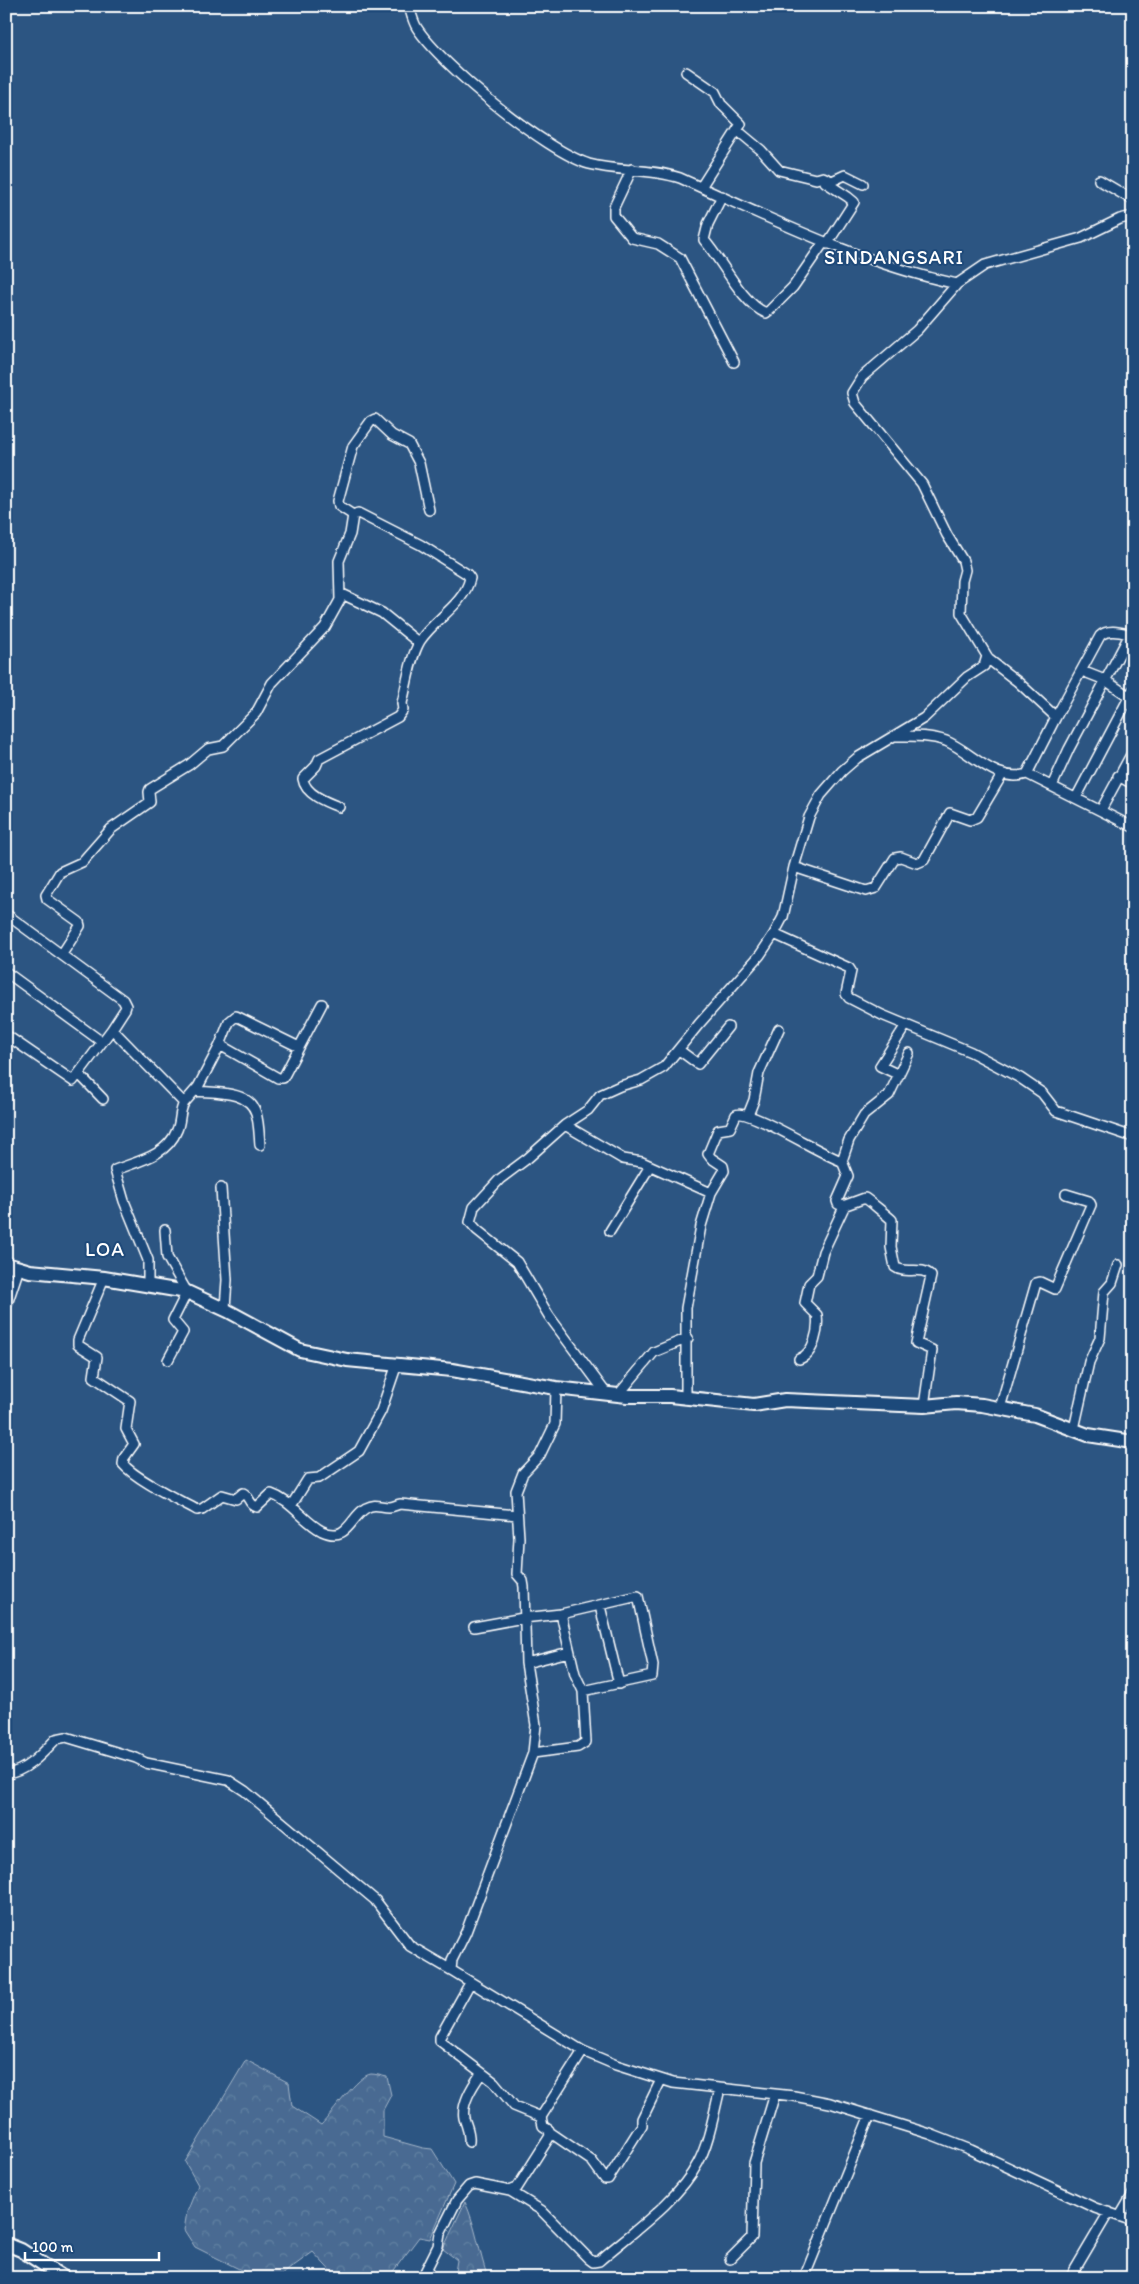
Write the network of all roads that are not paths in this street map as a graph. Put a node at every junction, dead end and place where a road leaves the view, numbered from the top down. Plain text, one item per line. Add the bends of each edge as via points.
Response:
1 (409, 6) edge
2 (686, 72) dead end
3 (737, 130) junction
4 (632, 169) junction
5 (818, 179) junction
6 (1099, 180) dead end
7 (863, 184) dead end
8 (701, 187) junction
9 (722, 196) junction
10 (1133, 200) edge
11 (1133, 216) edge
12 (825, 243) junction
13 (957, 284) junction
14 (734, 362) dead end
15 (429, 510) dead end
16 (353, 515) junction
17 (340, 594) junction
18 (1132, 634) edge
19 (419, 643) junction
20 (987, 658) junction
21 (1082, 672) junction
22 (1105, 680) junction
23 (1132, 696) edge
24 (1056, 717) junction
25 (895, 736) junction
26 (1133, 752) edge
27 (1027, 774) junction
28 (1002, 775) junction
29 (1118, 776) junction
30 (1133, 784) edge
31 (1052, 786) junction
32 (1076, 798) junction
33 (339, 807) dead end
34 (1101, 810) junction
35 (1133, 827) edge
36 (794, 867) junction
37 (6, 914) edge
38 (774, 934) junction
39 (62, 954) junction
40 (6, 972) edge
41 (322, 1004) dead end
42 (906, 1025) junction
43 (728, 1027) dead end
44 (112, 1029) junction
45 (779, 1029) dead end
46 (6, 1035) edge
47 (102, 1042) junction
48 (220, 1045) junction
49 (299, 1046) junction
50 (679, 1050) junction
51 (909, 1053) dead end
52 (79, 1074) junction
53 (899, 1075) junction
54 (195, 1091) junction
55 (103, 1099) dead end
56 (184, 1103) junction
57 (748, 1115) junction
58 (565, 1124) junction
59 (1133, 1138) edge
60 (260, 1145) dead end
61 (842, 1161) junction
62 (650, 1166) junction
63 (221, 1188) dead end
64 (711, 1193) junction
65 (1066, 1194) dead end
66 (845, 1205) junction
67 (165, 1230) dead end
68 (610, 1231) dead end
69 (6, 1264) edge
70 (1118, 1265) dead end
71 (19, 1268) junction
72 (104, 1278) junction
73 (148, 1285) junction
74 (187, 1292) junction
75 (6, 1307) edge
76 (228, 1310) junction
77 (688, 1338) junction
78 (798, 1359) dead end
79 (168, 1360) dead end
80 (397, 1364) junction
81 (556, 1388) junction
82 (613, 1394) junction
83 (686, 1399) junction
84 (924, 1406) junction
85 (1000, 1408) junction
86 (1074, 1429) junction
87 (1133, 1442) edge
88 (291, 1506) junction
89 (517, 1515) junction
90 (600, 1606) junction
91 (561, 1614) junction
92 (523, 1618) junction
93 (474, 1627) dead end
94 (569, 1652) junction
95 (526, 1662) junction
96 (619, 1684) junction
97 (583, 1691) junction
98 (534, 1753) junction
99 (6, 1774) edge
100 (451, 1970) junction
101 (470, 1983) junction
102 (583, 2051) junction
103 (481, 2074) junction
104 (661, 2080) junction
105 (720, 2089) junction
106 (775, 2094) junction
107 (870, 2115) junction
108 (541, 2117) junction
109 (551, 2133) junction
110 (469, 2142) dead end
111 (510, 2191) junction
112 (1133, 2194) edge
113 (1109, 2212) junction
114 (1120, 2216) junction
115 (1133, 2220) edge
116 (6, 2244) edge
117 (730, 2260) dead end
118 (64, 2278) edge
119 (422, 2278) edge
120 (804, 2278) edge
121 (1070, 2278) edge

1 - 4 street via 416,26 447,62 547,142 591,164
2 - 3 street via 717,93 721,104 740,123
3 - 5 street via 762,150 779,170
3 - 8 street
4 - 8 street via 661,172
4 - 14 street via 613,210 614,216 632,238 658,244 680,258
5 - 7 street via 823,177 833,181 843,174
5 - 12 street via 854,202
6 - 10 street
8 - 9 street
9 - 12 street
9 - 12 street via 704,240 742,292 762,312 770,310 792,286
11 - 13 street via 1081,238 985,265
12 - 13 street via 914,275
13 - 20 street via 917,330 862,377 852,393 855,403 922,484 963,561 961,612
15 - 16 street via 419,463 409,444 392,435 376,419 371,421 353,446 338,501 339,506
16 - 17 street via 339,561
16 - 19 street via 358,513 421,545 470,576 465,593
17 - 19 street via 387,616
17 - 39 street via 339,603 325,627 272,683 256,714 221,747 208,749 150,789 150,802 111,829 82,862 60,872 47,894 51,902 80,924
18 - 21 street via 1104,633
18 - 22 street
19 - 33 street via 402,703 403,710 398,717 320,759 303,779 320,800
20 - 24 street
20 - 25 street via 984,666 967,677 932,712
21 - 22 street
21 - 24 street
22 - 23 street
22 - 31 street
23 - 32 street
24 - 27 street
25 - 28 street via 920,736 948,742
25 - 36 street via 857,758 821,795 809,817
26 - 29 street
27 - 28 street via 1019,777
27 - 31 street
28 - 36 street via 977,817 970,820 950,813 924,860 918,863 895,858 876,888 866,891
29 - 30 street
29 - 34 street
31 - 32 street
32 - 34 street
34 - 35 street
36 - 38 street via 783,917
37 - 39 street
38 - 42 street via 849,968 846,994 849,998
38 - 50 street
39 - 44 street via 126,1002 125,1010
40 - 47 street
41 - 49 street
42 - 53 street via 880,1066
42 - 59 street via 971,1052 1020,1078 1042,1093 1056,1111
43 - 50 street via 698,1064
44 - 47 street
44 - 56 street
45 - 57 street via 759,1073
46 - 52 street via 73,1081
47 - 52 street
48 - 49 street via 229,1022 236,1016
48 - 49 street via 280,1079 285,1076
48 - 54 street
50 - 58 street via 664,1067 641,1080 600,1095 588,1110
51 - 53 street
52 - 55 street
53 - 61 street via 889,1095 864,1115 849,1140
54 - 56 street
54 - 60 street via 243,1098 255,1111
56 - 73 street via 176,1132 168,1145 158,1154 114,1170 148,1260
57 - 61 street
57 - 64 street via 737,1114 730,1128 720,1128 717,1132 708,1154 724,1166 724,1171
58 - 62 street via 624,1159
58 - 82 street via 528,1158 500,1178 474,1207 470,1222 517,1262 549,1316
61 - 66 street via 848,1176 838,1204
62 - 64 street
62 - 68 street
63 - 76 street via 225,1308
64 - 77 street via 686,1308
65 - 85 street via 1089,1201 1091,1205 1056,1288 1040,1282 1036,1284
66 - 78 street via 823,1252 817,1276 808,1287 805,1303 817,1315 816,1332 810,1351
66 - 84 street via 865,1198 870,1200 892,1220 891,1247 895,1267 900,1271 923,1271 931,1276 916,1343 932,1350
67 - 74 street via 167,1257
69 - 71 street
70 - 86 street via 1112,1284 1104,1292 1100,1338 1089,1362
71 - 72 street
71 - 75 street
72 - 73 street
72 - 88 street via 78,1342 80,1347 97,1357 94,1378 130,1401 126,1429 134,1444 123,1464 197,1510 222,1495 236,1499 243,1493 255,1507 271,1494
73 - 74 street
74 - 76 street
74 - 79 street via 173,1320 183,1332
76 - 80 street via 300,1350 346,1360
77 - 82 street via 654,1352
77 - 83 street
80 - 81 street
80 - 88 street via 381,1411 359,1451 319,1478 308,1479
81 - 82 street
81 - 89 street via 555,1424 546,1447 519,1480
82 - 83 street
83 - 84 street via 754,1405 785,1400
84 - 85 street via 956,1403
85 - 86 street via 1036,1415
86 - 87 street via 1088,1435
88 - 89 street via 322,1531 334,1533 345,1531 364,1509 377,1504
89 - 92 street via 517,1574 523,1581
90 - 91 street
90 - 96 street
90 - 96 street via 638,1596 653,1673 649,1678
91 - 92 street
91 - 94 street
92 - 93 street
92 - 95 street
94 - 95 street
94 - 97 street
95 - 98 street via 536,1725
96 - 97 street
97 - 98 street via 586,1742
98 - 100 street via 452,1960
99 - 100 street via 15,1774 56,1739 66,1737 146,1762 228,1780 375,1900 410,1946
100 - 101 street
101 - 102 street
101 - 103 street via 439,2039
102 - 104 street
102 - 108 street
103 - 108 street via 494,2082 514,2106
103 - 110 street via 465,2105
104 - 105 street
104 - 109 street via 642,2119 642,2126 608,2179 592,2161
105 - 106 street
105 - 111 street via 696,2167 671,2198 599,2261 589,2259 544,2212
106 - 107 street via 830,2103
106 - 117 street via 754,2163 752,2237
107 - 113 street via 971,2150
107 - 120 street
108 - 109 street via 543,2126
109 - 111 street via 517,2188
111 - 119 street via 478,2184 469,2186 445,2222 438,2246
112 - 114 street
113 - 114 street
113 - 121 street
114 - 115 street
116 - 118 street

